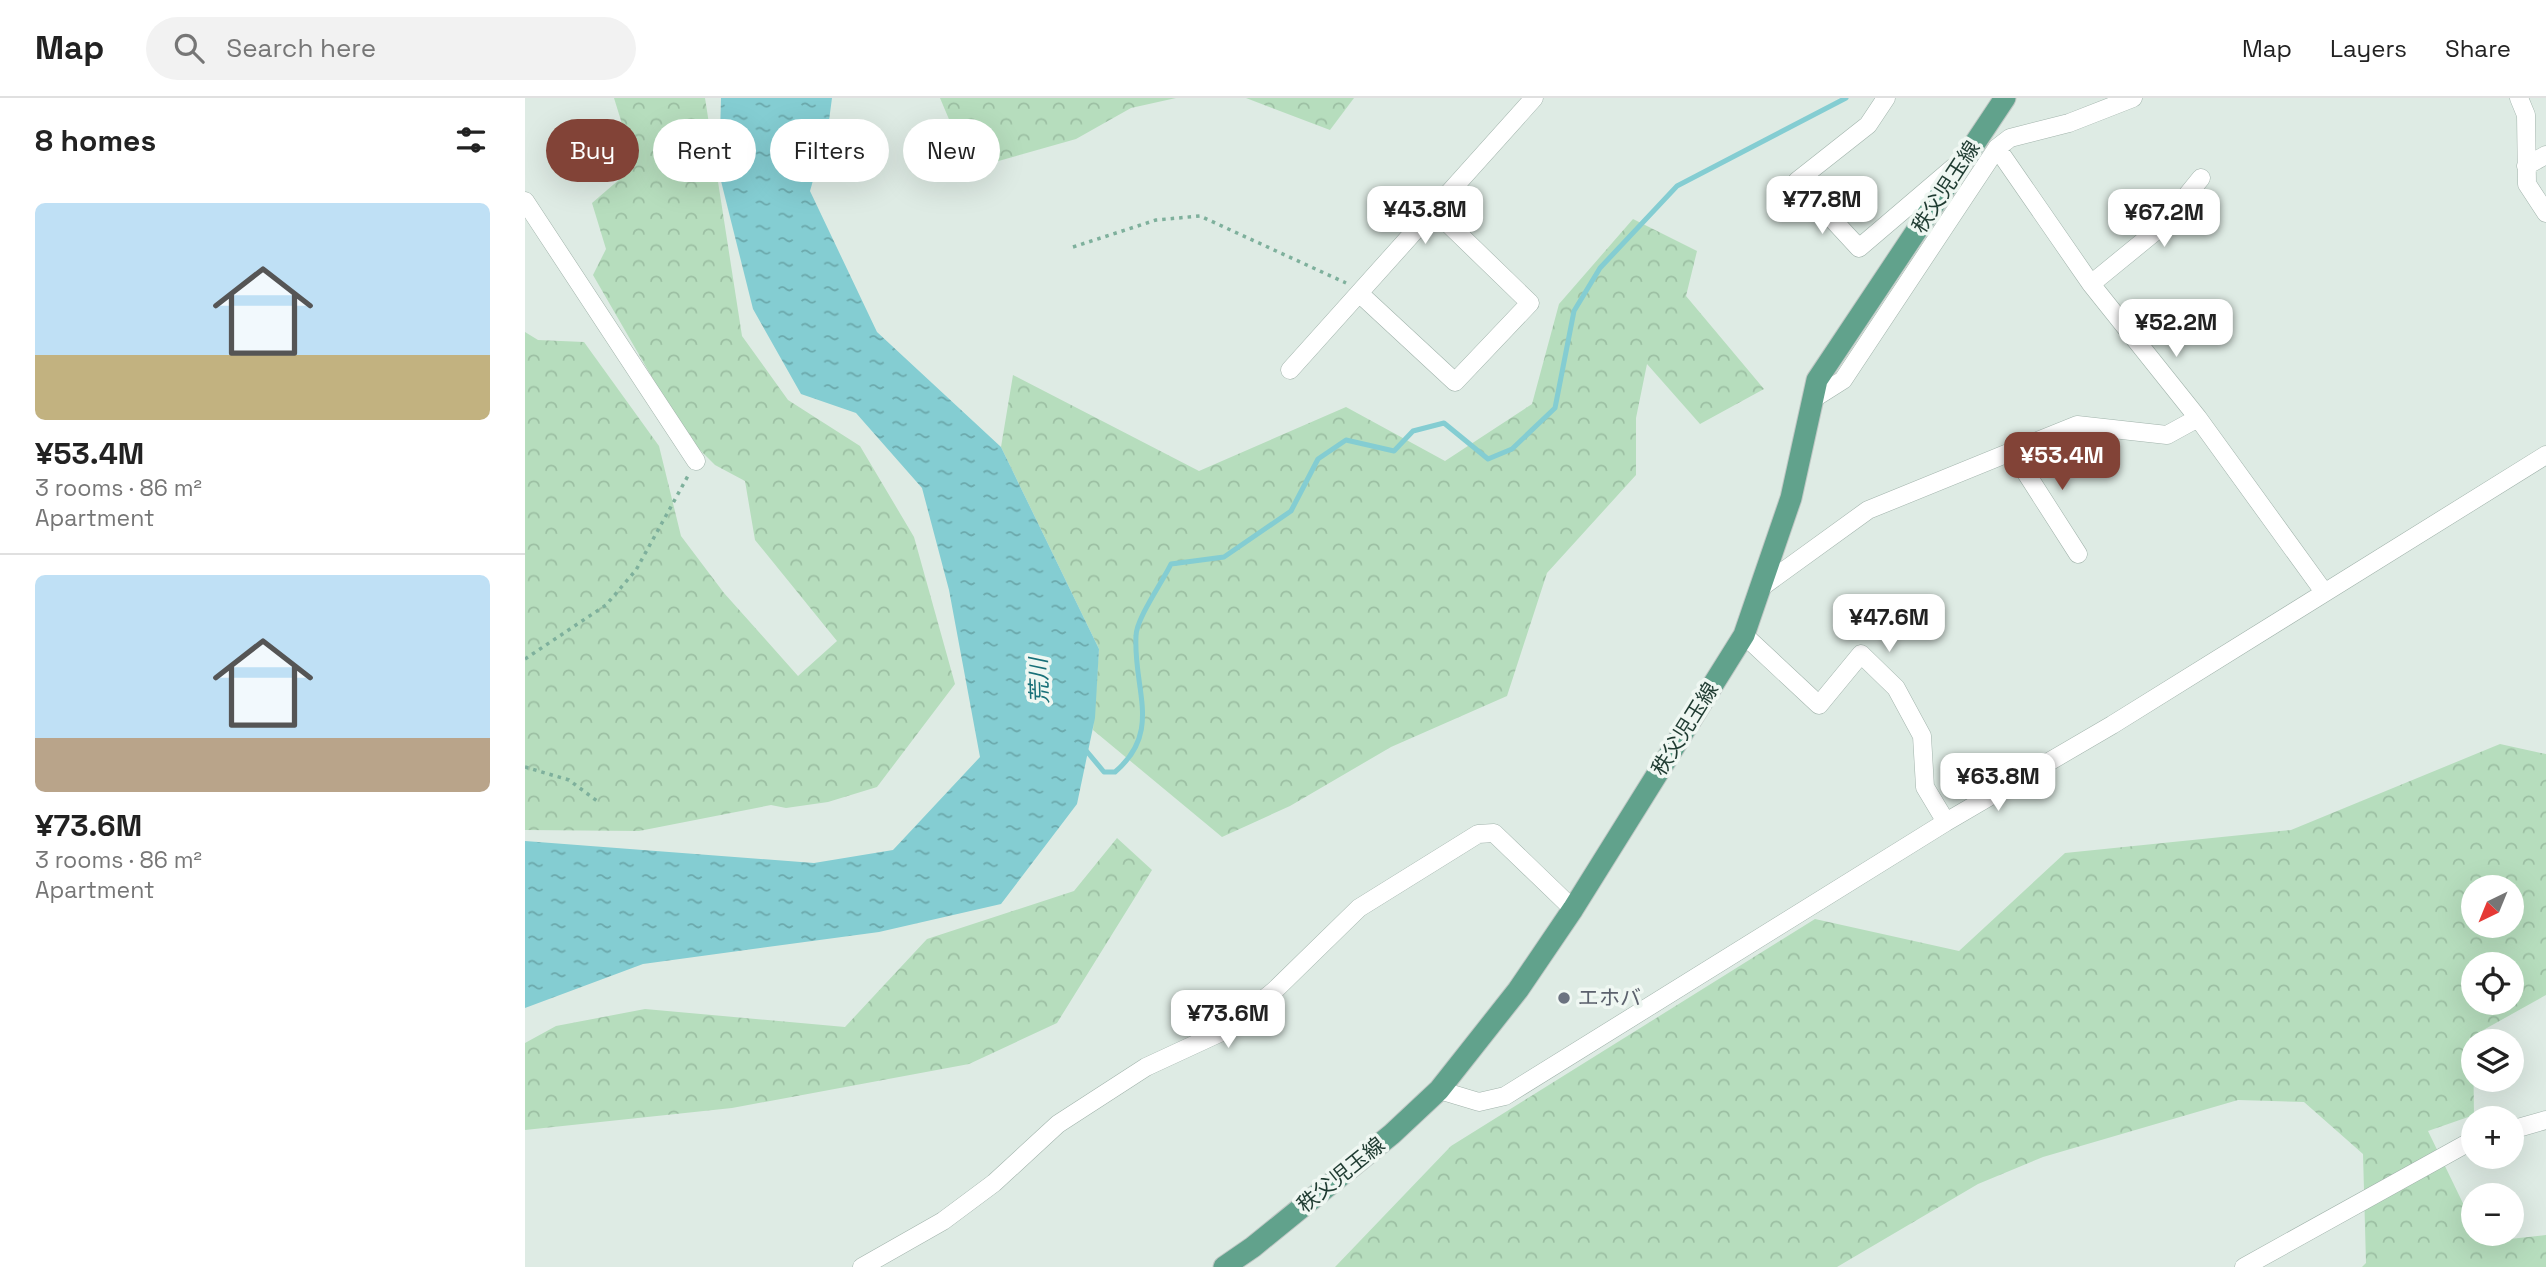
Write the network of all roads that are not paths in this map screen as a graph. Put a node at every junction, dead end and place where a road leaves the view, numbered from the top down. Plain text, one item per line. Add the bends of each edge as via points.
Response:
1 (1534, 98) edge
2 (1886, 98) edge
3 (2005, 98) edge
4 (2133, 98) edge
5 (2519, 98) edge
6 (1997, 148) junction
7 (2546, 155) edge
8 (1966, 156) junction
9 (2526, 166) junction
10 (2201, 178) dead end
11 (525, 201) edge
12 (1432, 208) junction
13 (2546, 213) edge
14 (2091, 284) junction
15 (1359, 293) junction
16 (1290, 370) dead end
17 (1813, 399) junction
18 (2198, 418) junction
19 (2012, 452) junction
20 (2546, 455) edge
21 (696, 461) road end
22 (2078, 554) dead end
23 (1763, 586) junction
24 (2324, 592) junction
25 (1744, 635) junction
26 (1946, 822) junction
27 (1573, 909) junction
28 (1439, 1090) junction
29 (2546, 1120) edge
30 (2524, 1126) edge
31 (2461, 1147) edge
32 (862, 1267) edge
33 (1224, 1267) edge
34 (2244, 1267) edge

1 - 12 street
2 - 8 street via 1868,125 1797,181 1859,248
3 - 8 main road, 秩父児玉線
4 - 6 street via 2069,123 2010,138
5 - 9 street via 2526,115
6 - 14 street
6 - 17 street via 1843,380
7 - 9 street
8 - 17 main road, 秩父児玉線 via 1817,380
9 - 13 street via 2527,184
10 - 14 street via 2162,226
11 - 21 street
12 - 15 street
12 - 15 street via 1529,303 1455,382
14 - 18 street
15 - 16 street
17 - 23 main road, 秩父児玉線 via 1791,498
18 - 19 street via 2167,435 2077,425
18 - 24 street
19 - 22 street
19 - 23 street via 1868,510
20 - 24 street
23 - 25 main road, 秩父児玉線
24 - 26 street
25 - 26 street via 1819,705 1861,654 1896,688 1922,736 1925,787
25 - 27 main road, 秩父児玉線
26 - 28 street via 1505,1096 1479,1102
27 - 28 main road, 秩父児玉線 via 1518,990
27 - 32 street via 1494,833 1478,834 1359,908 1275,990 1226,1030 1146,1067 1058,1124 994,1183 943,1221
28 - 33 main road, 秩父児玉線 via 1392,1134
29 - 30 street
31 - 34 street

